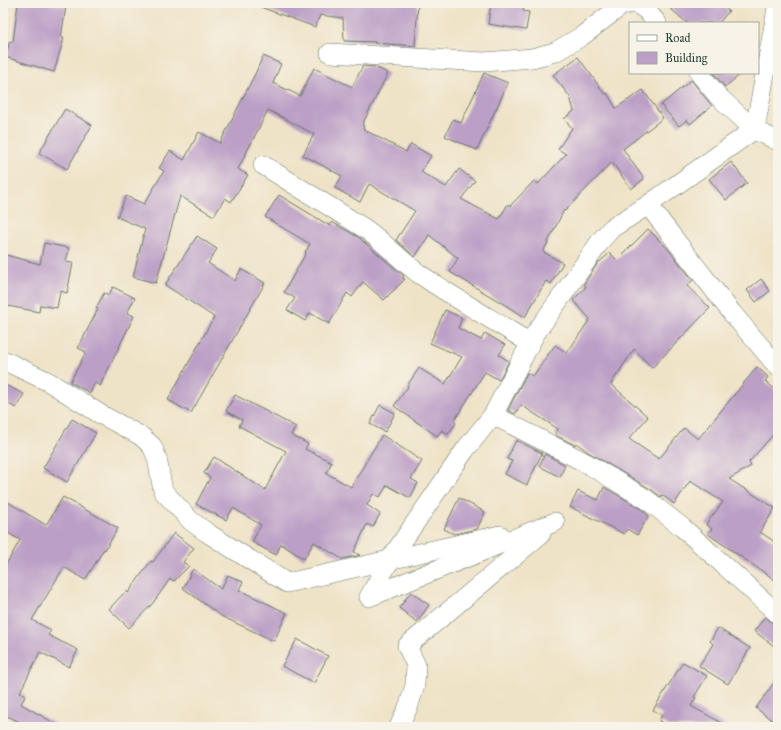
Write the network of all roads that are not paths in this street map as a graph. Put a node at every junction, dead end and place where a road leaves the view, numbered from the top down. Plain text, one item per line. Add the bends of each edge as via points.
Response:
1 (778, 3) edge
2 (656, 22) edge
3 (330, 53) dead end
4 (700, 74) edge
5 (755, 129) junction
6 (778, 141) edge
7 (263, 165) dead end
8 (648, 205) junction
9 (530, 343) junction
10 (3, 360) edge
11 (778, 367) edge
12 (493, 415) junction
13 (555, 522) junction
14 (778, 614) edge
15 (399, 727) edge

1 - 5 street
2 - 3 street via 647,11 631,3 621,6 582,36 555,52 532,58 484,62
4 - 5 street via 718,96
5 - 6 street
5 - 8 street
7 - 9 street via 376,236 417,272
8 - 9 street via 612,228 602,239
8 - 11 street via 732,313
9 - 12 street
10 - 13 street via 49,382 141,436 152,446 157,458 164,492 191,521 287,583
12 - 13 street via 465,450 391,558 369,597
12 - 14 street via 586,463 646,499 683,528
13 - 15 street via 407,646 416,665 415,685

